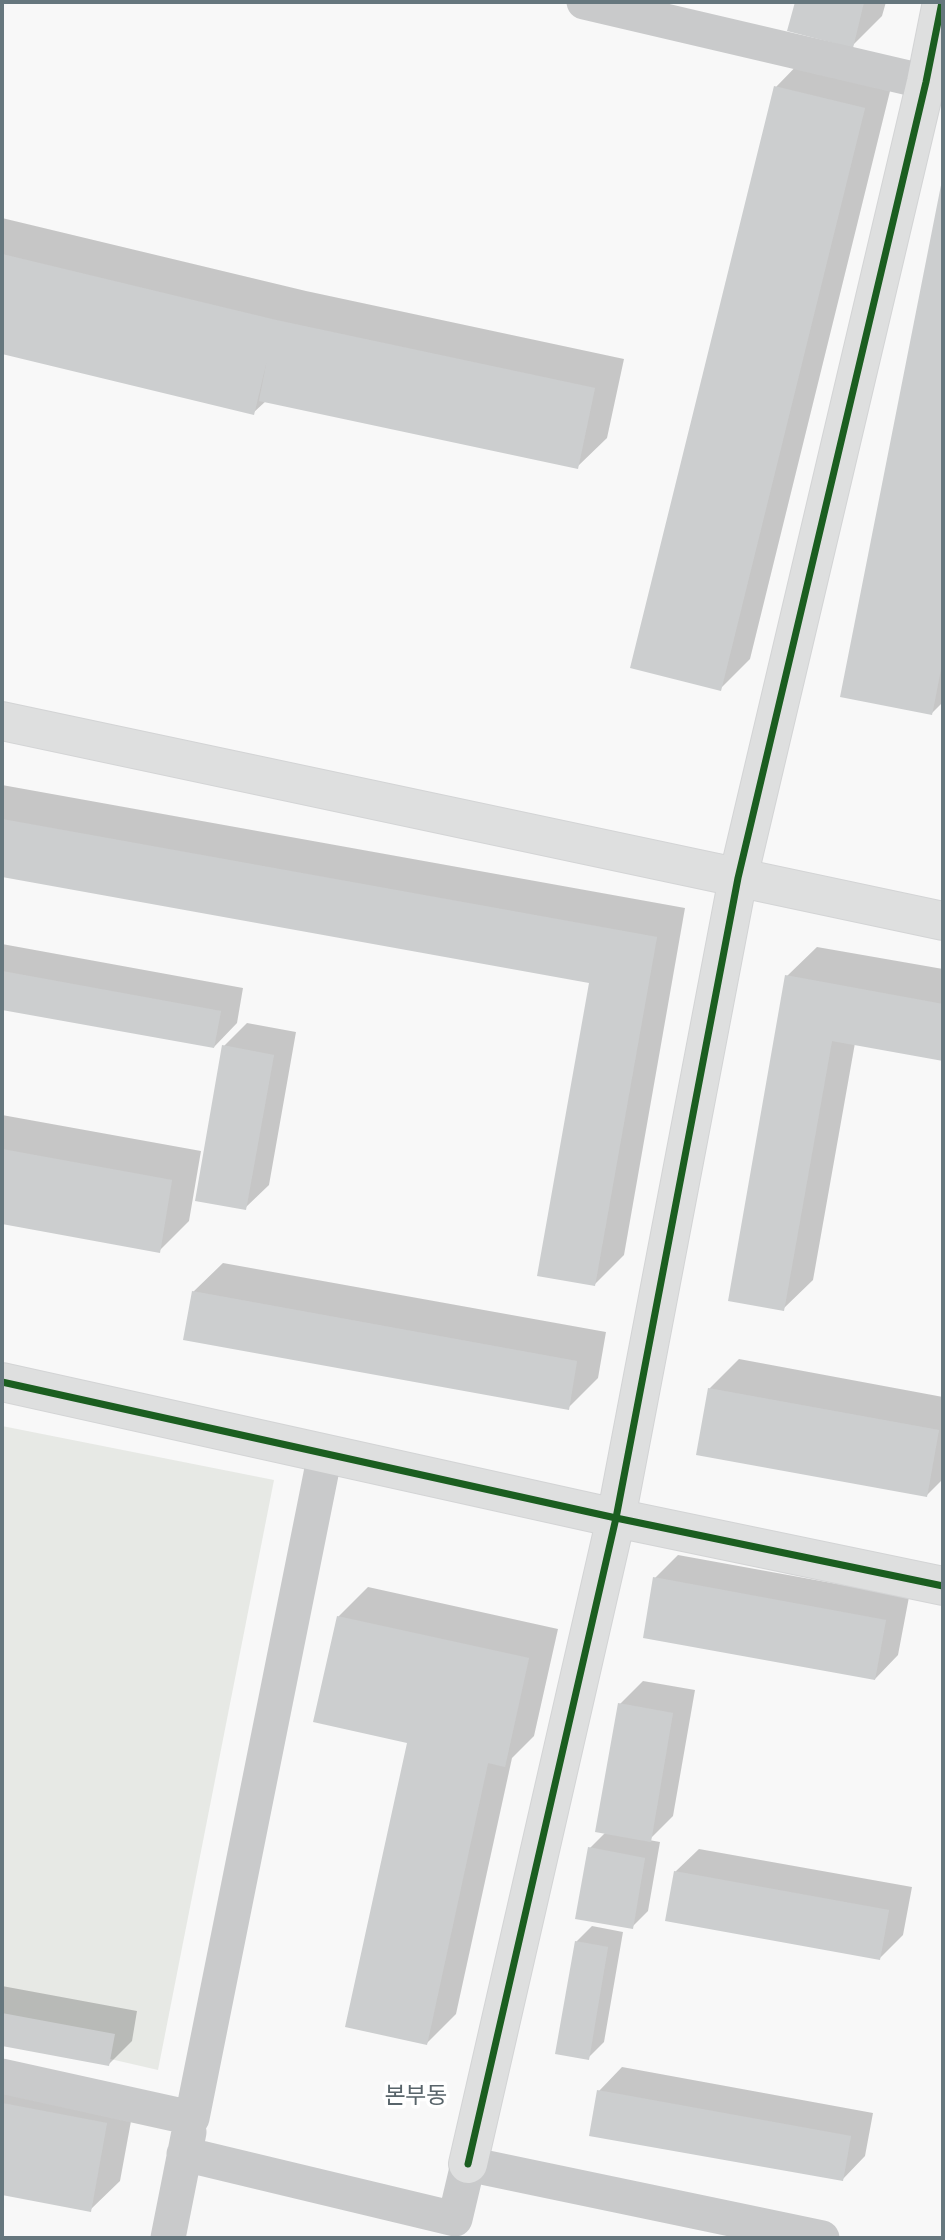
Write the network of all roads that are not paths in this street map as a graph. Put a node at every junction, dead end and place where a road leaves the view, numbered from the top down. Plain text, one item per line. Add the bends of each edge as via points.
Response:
1 (584, 2) edge
2 (942, 2) edge
3 (926, 82) junction
4 (2, 721) edge
5 (738, 878) junction
6 (943, 921) edge
7 (2, 1382) edge
8 (325, 1454) junction
9 (616, 1518) junction
10 (943, 1586) edge
11 (2, 2076) edge
12 (192, 2118) junction
13 (184, 2154) junction
14 (468, 2164) junction
15 (168, 2238) edge
16 (822, 2238) edge

1 - 3 street
2 - 3 street
3 - 5 street
4 - 5 street
5 - 6 street
5 - 9 street
7 - 8 street
8 - 9 street
8 - 12 street
9 - 10 street
9 - 14 street
11 - 12 street
12 - 13 street
13 - 14 street via 455,2219
13 - 15 street
14 - 16 street

